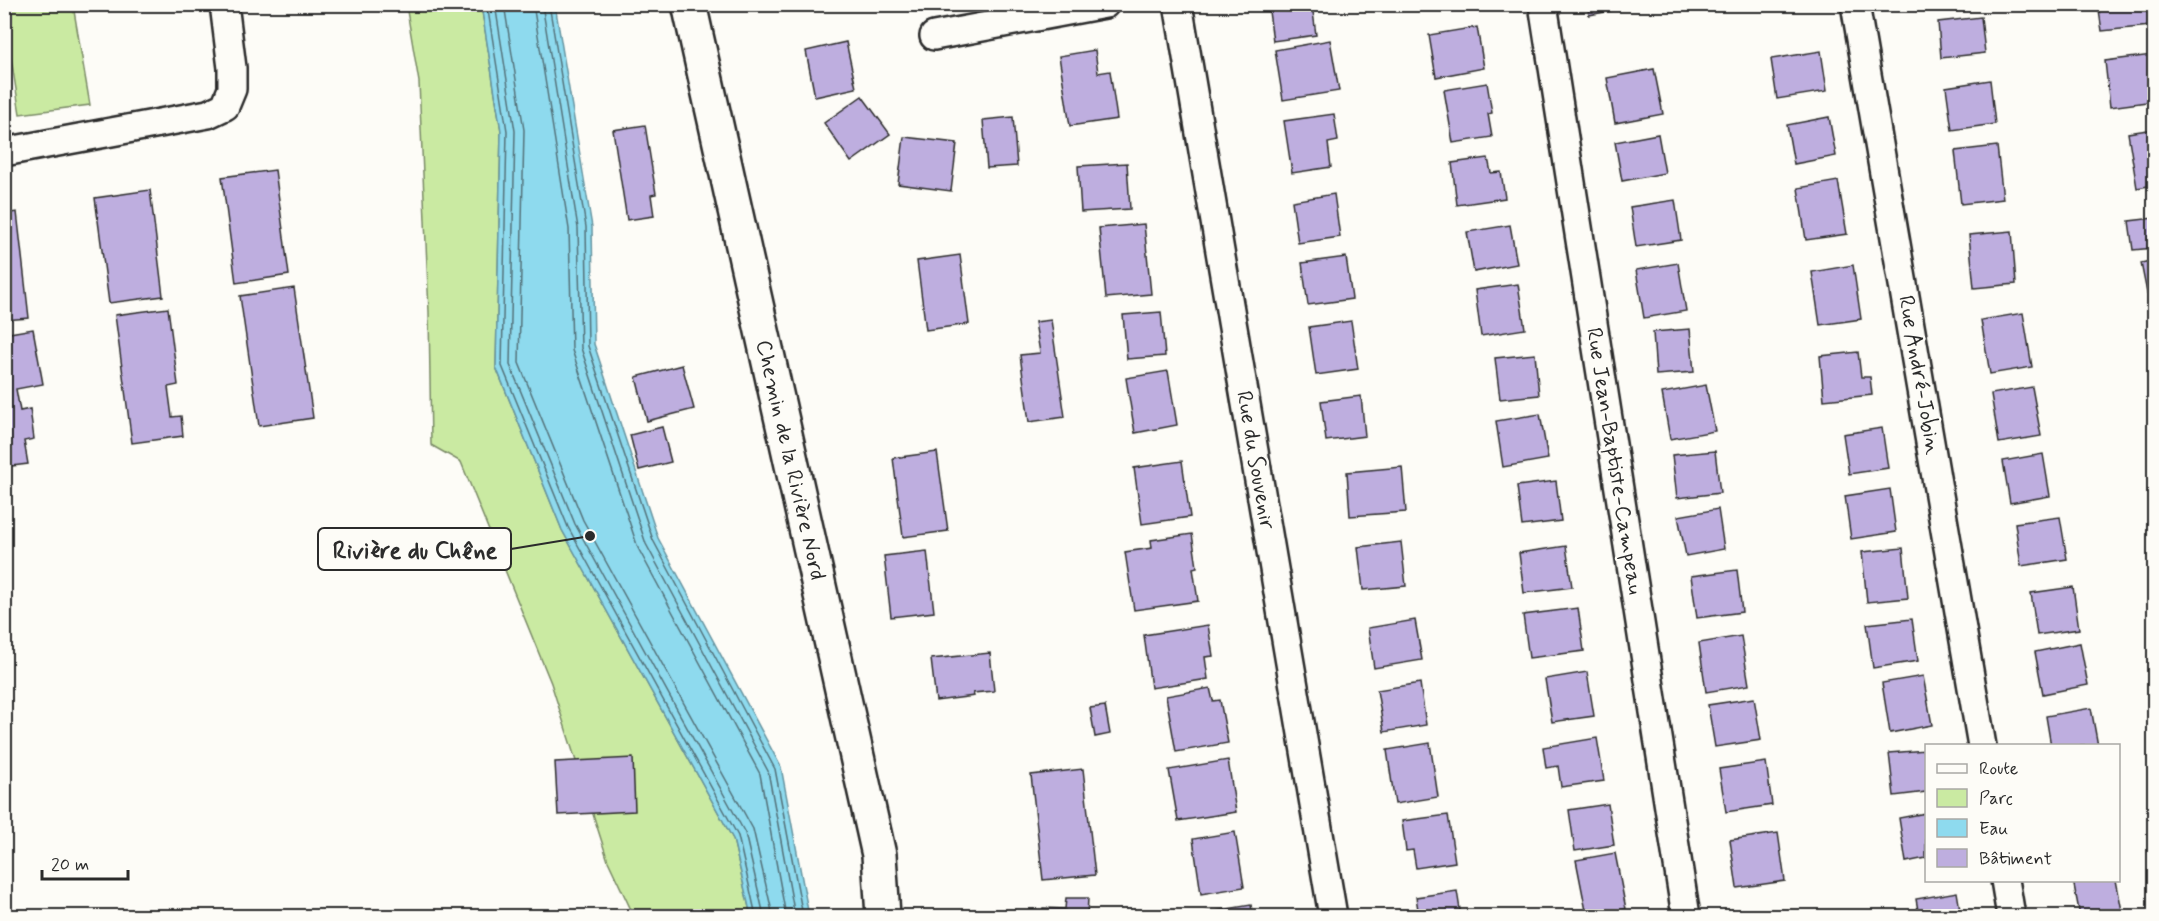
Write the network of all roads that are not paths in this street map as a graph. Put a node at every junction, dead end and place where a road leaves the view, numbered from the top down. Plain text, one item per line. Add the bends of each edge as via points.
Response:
1 (224, 4) edge
2 (689, 4) edge
3 (1105, 4) edge
4 (1178, 4) edge
5 (1543, 4) edge
6 (1856, 4) edge
7 (934, 36) dead end
8 (4, 152) edge
9 (1982, 744) edge
10 (2005, 882) edge
11 (883, 916) edge
12 (1333, 916) edge
13 (1686, 916) edge
14 (2011, 916) edge

1 - 8 street via 232,68 232,89 225,106 207,114
2 - 11 street, Chemin de la Rivière Nord via 879,855
3 - 7 street
4 - 12 street, Rue du Souvenir
5 - 13 street, Rue Jean-Baptiste-Campeau
6 - 9 street, Rue André-Jobin
10 - 14 street

